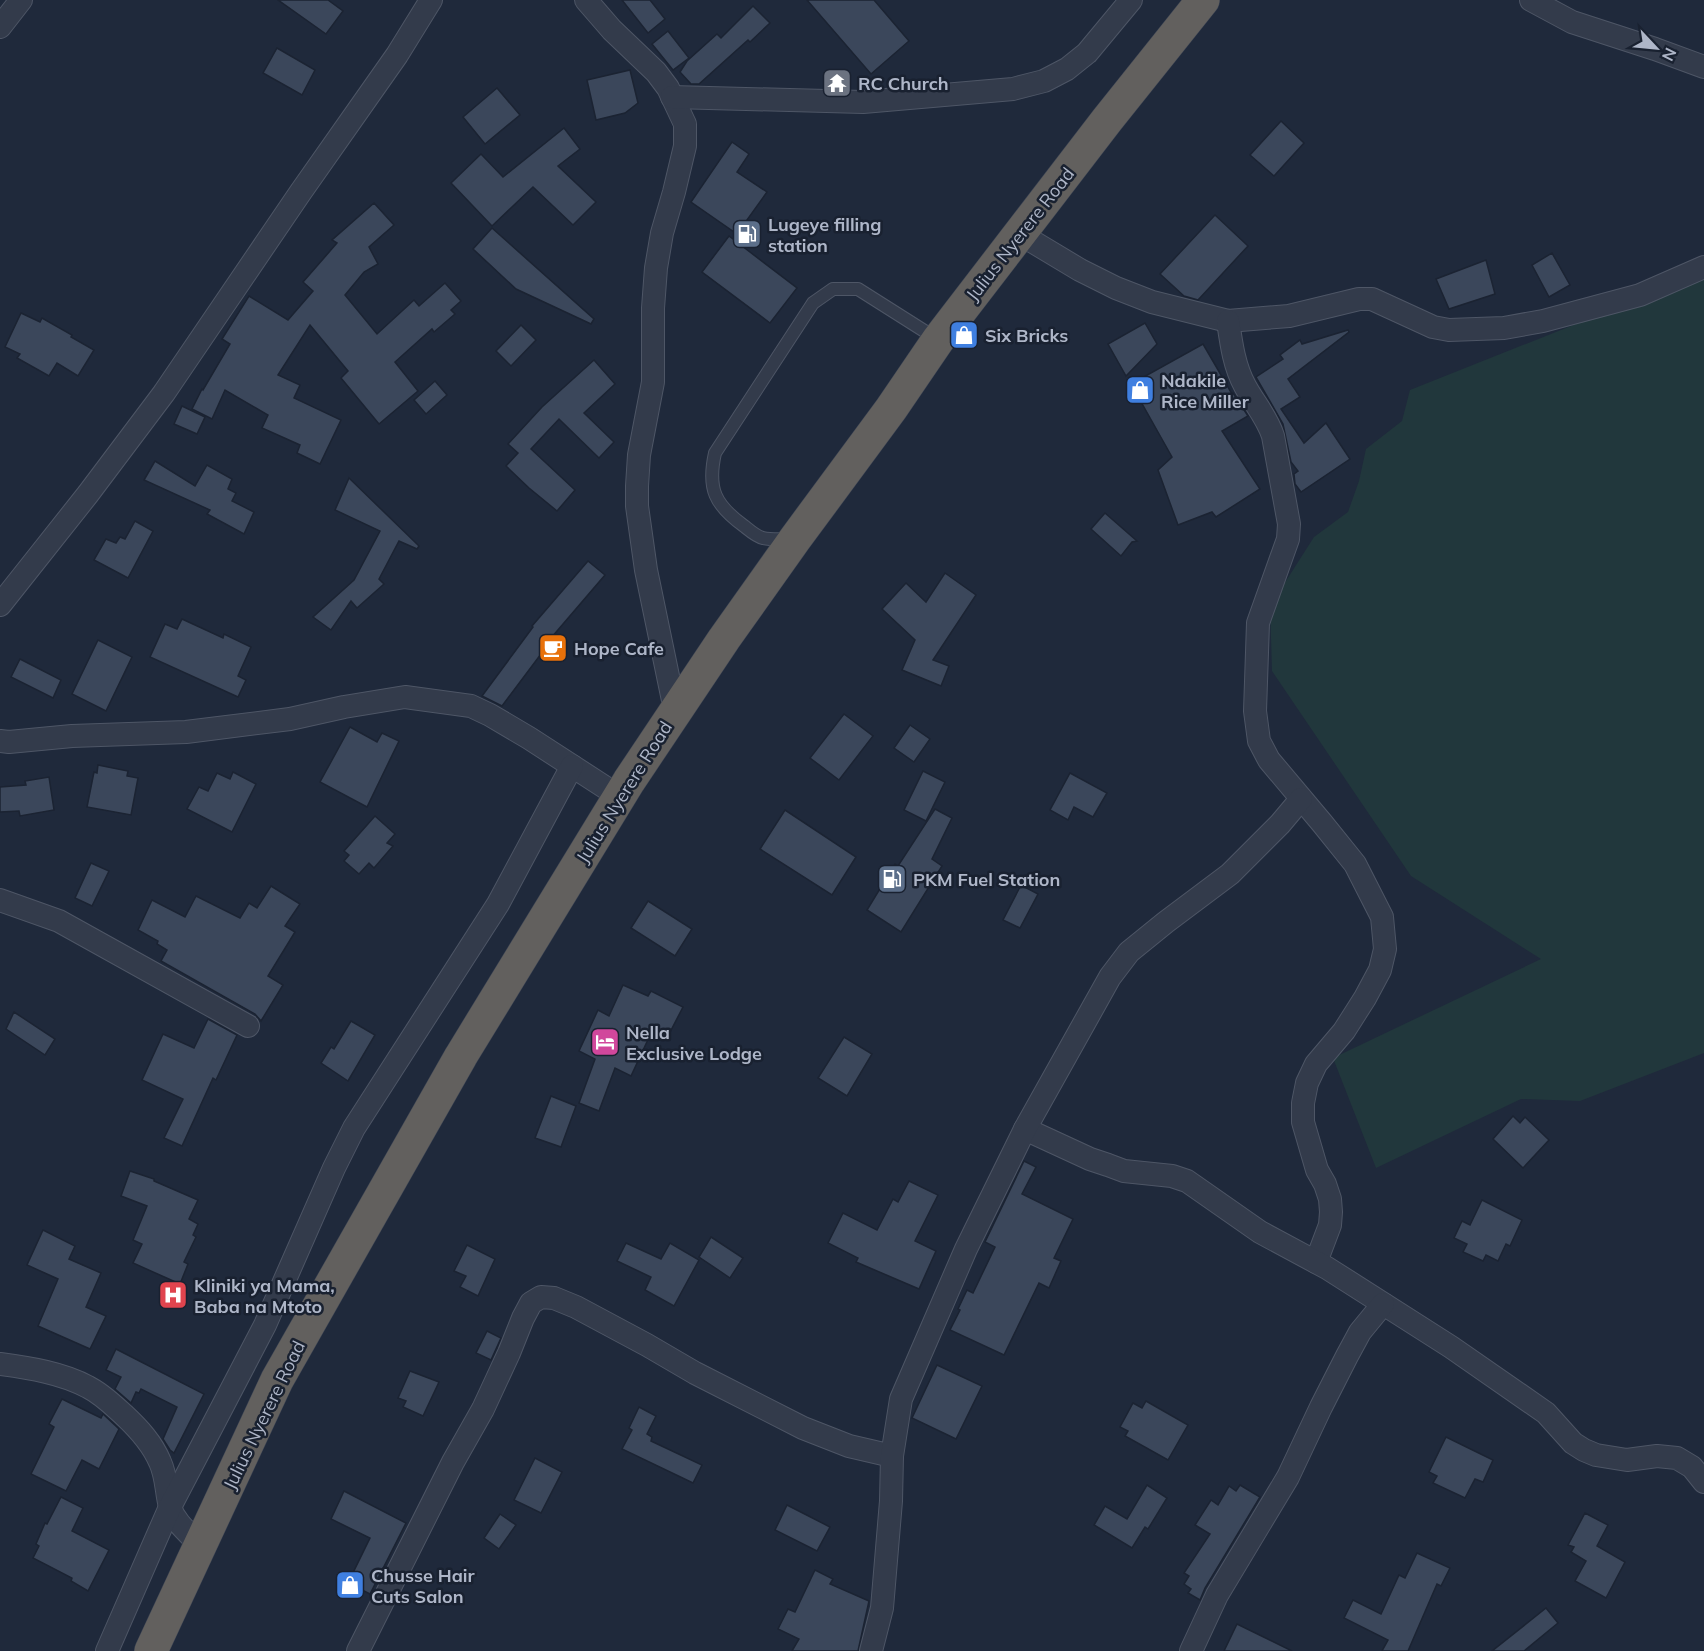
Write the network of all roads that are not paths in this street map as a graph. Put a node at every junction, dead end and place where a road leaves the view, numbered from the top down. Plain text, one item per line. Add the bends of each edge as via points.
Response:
1 (21, 0) edge
2 (431, 0) edge
3 (586, 0) edge
4 (1131, 0) edge
5 (1203, 0) edge
6 (1531, 0) edge
7 (0, 27) edge
8 (1704, 67) edge
9 (672, 97) junction
10 (1020, 234) junction
11 (1704, 267) edge
12 (1228, 321) junction
13 (938, 340) junction
14 (795, 539) junction
15 (0, 605) edge
16 (675, 710) junction
17 (0, 741) edge
18 (572, 766) junction
19 (620, 797) junction
20 (1301, 799) junction
21 (0, 900) edge
22 (248, 1026) dead end
23 (1025, 1129) junction
24 (1316, 1262) junction
25 (1383, 1304) junction
26 (0, 1364) edge
27 (892, 1456) junction
28 (1704, 1482) edge
29 (170, 1507) junction
30 (201, 1546) junction
31 (107, 1651) edge
32 (151, 1651) edge
33 (358, 1651) edge
34 (871, 1651) edge
35 (1191, 1651) edge

1 - 7 street
2 - 15 street via 164,393
3 - 9 street via 656,72
4 - 9 street via 1087,53 1067,69 1044,81 1013,89 863,102
5 - 10 highway, Julius Nyerere Road
6 - 8 street via 1572,22
9 - 16 street via 685,124 685,146 656,268 653,382 639,455 637,506
10 - 12 street via 1080,270 1125,291 1152,302
10 - 13 highway, Julius Nyerere Road
11 - 12 street via 1640,295 1504,328 1433,327 1372,299 1290,316
12 - 20 street via 1244,385 1273,436 1289,524 1288,539 1258,623 1255,711 1259,741 1269,760
13 - 14 highway, Julius Nyerere Road
13 - 14 lane via 858,290 833,289 813,303 715,453 712,469 719,505 731,517 762,538
14 - 16 highway, Julius Nyerere Road
16 - 19 highway, Julius Nyerere Road
17 - 18 street via 186,732 290,719 405,697 471,706
18 - 19 street
18 - 29 street via 498,904 354,1128 265,1325
19 - 30 highway, Julius Nyerere Road via 461,1056 278,1380
20 - 23 street via 1230,874 1129,952 1110,977
20 - 24 street via 1355,864 1382,917 1385,949 1380,970 1365,998 1316,1064 1307,1083 1304,1122 1331,1212
21 - 22 street via 59,921
23 - 24 street via 1108,1166 1187,1181 1260,1232
23 - 27 street via 966,1249 901,1399
24 - 25 street
25 - 28 street via 1546,1413 1584,1450 1627,1460 1677,1458 1692,1467
25 - 35 street via 1360,1332 1288,1477 1217,1595
26 - 29 street via 72,1380 110,1402 145,1435 153,1448 164,1471
27 - 33 street via 849,1446 803,1428 576,1307 541,1297 531,1303 523,1318 483,1409
27 - 34 street via 882,1608
29 - 30 street
29 - 31 street
30 - 32 highway, Julius Nyerere Road

